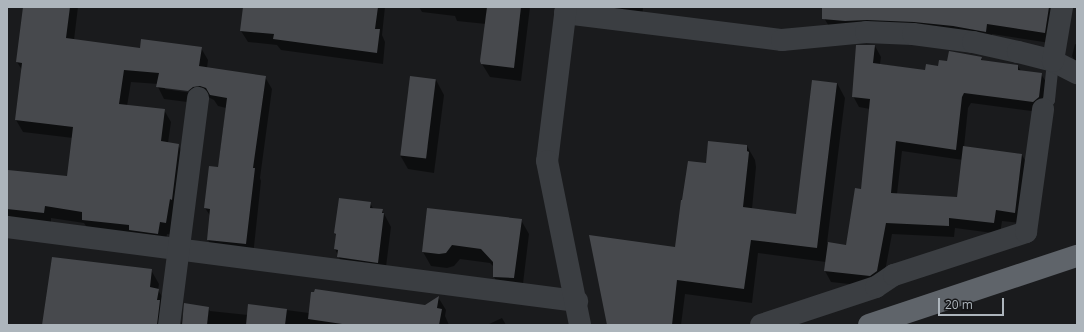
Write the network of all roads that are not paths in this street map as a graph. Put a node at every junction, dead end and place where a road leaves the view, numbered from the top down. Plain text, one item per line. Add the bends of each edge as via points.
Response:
1 (1062, 7) edge
2 (565, 10) edge
3 (1053, 61) junction
4 (1077, 73) edge
5 (198, 98) dead end
6 (1044, 109) joint
7 (7, 227) edge
8 (179, 248) junction
9 (1077, 256) edge
10 (577, 301) junction
11 (169, 325) edge
12 (580, 325) edge
13 (761, 325) edge
14 (869, 325) edge

1 - 3 street
2 - 3 street via 782,40 866,32 913,34 973,42
2 - 10 street via 547,161
3 - 4 street
3 - 6 lane via 1049,100
5 - 8 street
6 - 13 street via 1026,232 894,275 876,287
7 - 8 street
8 - 10 street
8 - 11 street
9 - 14 highway
10 - 12 street

